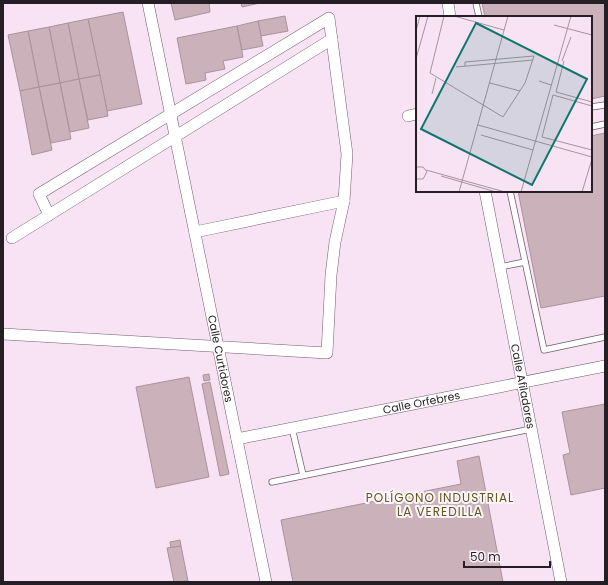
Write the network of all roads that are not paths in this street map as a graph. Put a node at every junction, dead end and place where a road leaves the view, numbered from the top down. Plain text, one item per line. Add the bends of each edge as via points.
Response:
1 (148, 3) edge
2 (448, 3) edge
3 (476, 3) edge
4 (450, 16) edge
5 (479, 16) edge
6 (332, 39) junction
7 (605, 105) edge
8 (592, 107) edge
9 (171, 112) junction
10 (605, 124) edge
11 (592, 127) edge
12 (176, 135) junction
13 (484, 192) edge
14 (510, 192) edge
15 (344, 201) junction
16 (49, 215) junction
17 (195, 232) junction
18 (12, 238) dead end
19 (525, 262) junction
20 (500, 267) junction
21 (3, 334) edge
22 (605, 337) edge
23 (219, 347) junction
24 (605, 366) edge
25 (522, 383) junction
26 (292, 428) junction
27 (531, 429) junction
28 (237, 439) junction
29 (303, 475) junction
30 (272, 482) dead end
31 (266, 582) edge
32 (561, 582) edge

1 - 9 street, Calle Curtidores
2 - 4 street
3 - 5 lane
6 - 9 street via 329,18
6 - 12 street
6 - 15 street via 347,154
7 - 8 lane
9 - 12 street, Calle Curtidores
9 - 16 street via 39,194
10 - 11 lane
12 - 16 street
12 - 17 street, Calle Curtidores
13 - 20 street, Calle Afiladores
14 - 19 lane
15 - 17 street
15 - 23 street via 331,275 327,353
16 - 18 street
17 - 23 street, Calle Curtidores
19 - 20 lane
19 - 22 lane via 544,350
20 - 25 street, Calle Afiladores
21 - 23 street
23 - 28 street, Calle Curtidores
24 - 25 street, Calle Orfebres
25 - 26 street, Calle Orfebres
25 - 27 street, Calle Afiladores
26 - 28 street, Calle Orfebres
26 - 29 lane
27 - 29 lane
27 - 32 street, Calle Afiladores
28 - 31 street, Calle Curtidores
29 - 30 lane

